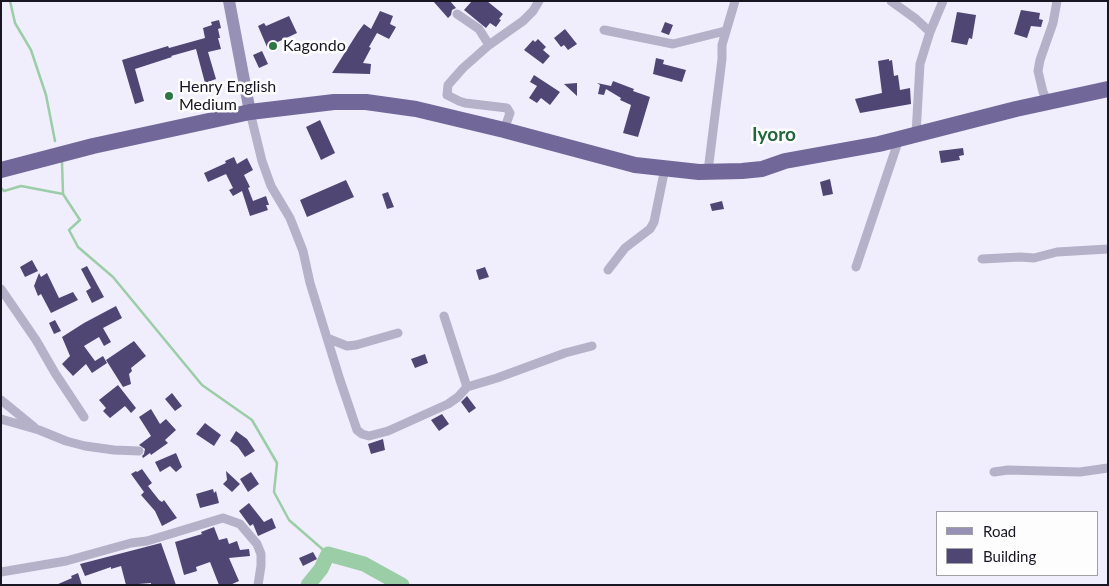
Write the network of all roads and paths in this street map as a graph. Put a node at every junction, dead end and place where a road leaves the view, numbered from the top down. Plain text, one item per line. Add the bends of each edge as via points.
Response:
1 (229, 1) edge
2 (539, 1) edge
3 (735, 1) edge
4 (891, 1) edge
5 (943, 1) edge
6 (1058, 1) edge
7 (457, 14) dead end
8 (604, 30) dead end
9 (725, 31) junction
10 (930, 32) junction
11 (490, 45) junction
12 (1108, 89) edge
13 (1048, 102) junction
14 (250, 112) junction
15 (504, 130) junction
16 (916, 134) junction
17 (899, 139) junction
18 (666, 168) junction
19 (1, 170) edge
20 (708, 171) junction
21 (1108, 249) edge
22 (982, 259) dead end
23 (856, 267) dead end
24 (608, 270) dead end
25 (1, 289) edge
26 (444, 316) dead end
27 (398, 333) dead end
28 (327, 338) junction
29 (592, 346) dead end
30 (467, 386) junction
31 (1, 400) edge
32 (84, 417) dead end
33 (1, 419) edge
34 (39, 430) junction
35 (139, 450) dead end
36 (1108, 468) edge
37 (994, 472) dead end
38 (1, 572) edge
39 (256, 583) edge

1 - 14 street
2 - 11 street via 523,20
3 - 9 street
4 - 10 street
5 - 10 street
6 - 13 street via 1038,71
7 - 11 street via 479,29
8 - 9 street via 673,44
9 - 20 street
10 - 16 street via 920,64
11 - 15 street via 448,85 447,95 465,103 507,108 510,113
12 - 13 highway
13 - 16 highway
14 - 15 highway via 317,103 366,102 416,109
14 - 19 highway via 93,146
14 - 28 street via 271,186 290,218 303,251
15 - 18 highway via 635,165
16 - 17 highway
17 - 20 highway via 762,169
17 - 23 street
18 - 20 highway
18 - 24 street via 654,222 625,248
21 - 22 street via 1057,252 1034,258
25 - 32 street
26 - 30 street
27 - 28 street via 347,346
28 - 30 street via 357,430 362,434 369,436 410,422 448,404
29 - 30 street
31 - 34 street
33 - 34 street
34 - 35 street via 85,446
36 - 37 street via 1080,472
38 - 39 street via 66,561 223,518 240,524 257,544 261,566

